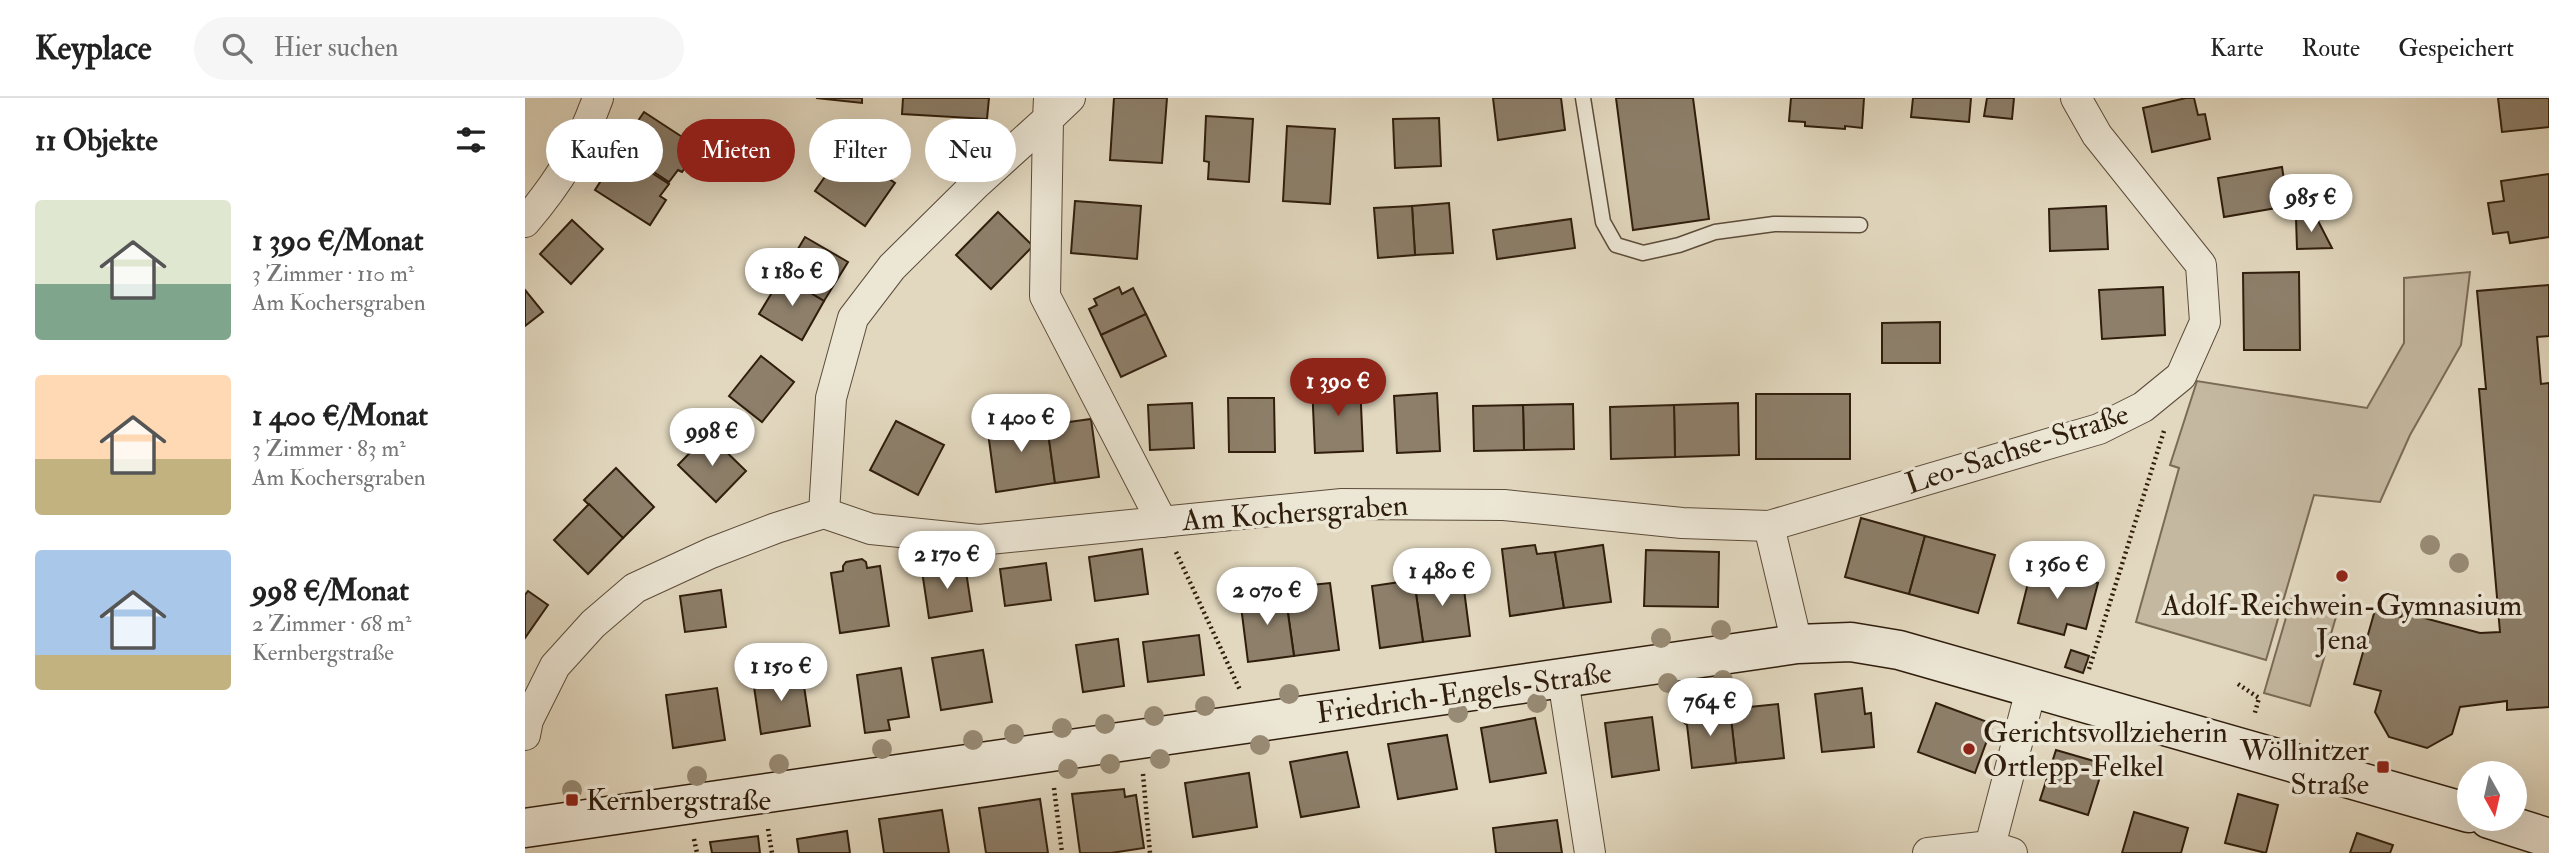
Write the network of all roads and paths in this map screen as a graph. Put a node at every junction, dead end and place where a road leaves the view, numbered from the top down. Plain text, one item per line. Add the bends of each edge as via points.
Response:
1 (599, 98) edge
2 (1070, 98) edge
3 (1583, 98) edge
4 (2076, 98) edge
5 (1049, 108) edge
6 (525, 222) edge
7 (1860, 225) dead end
8 (2164, 430) dead end
9 (824, 513) junction
10 (1162, 522) junction
11 (1769, 526) junction
12 (1797, 644) junction
13 (1563, 679) junction
14 (1236, 681) dead end
15 (2238, 684) dead end
16 (2032, 686) junction
17 (2079, 701) junction
18 (2251, 726) dead end
19 (525, 736) edge
20 (1140, 739) junction
21 (1050, 752) junction
22 (2457, 810) edge
23 (525, 828) edge
24 (2527, 831) edge
25 (2549, 838) edge
26 (2001, 849) edge
27 (1062, 853) edge
28 (1150, 853) edge
29 (1590, 853) edge
30 (1928, 853) edge

1 - 6 street via 585,137 559,180
2 - 5 street
3 - 7 lane via 1603,222 1616,245 1643,253 1715,232 1774,223
4 - 11 street, Leo-Sachse-Straße via 2097,135 2201,265 2205,322 2181,376 2143,407 2099,429
5 - 9 street via 891,267 853,318 831,398
5 - 10 street via 1045,296
8 - 17 path
9 - 10 street, Am Kochersgraben via 871,529 979,540
9 - 19 street via 776,527 635,588 593,624 555,666 527,720
10 - 11 street, Am Kochersgraben via 1342,504 1504,505 1682,523
10 - 14 path
11 - 12 street
12 - 13 street, Friedrich-Engels-Straße
12 - 16 street, Friedrich-Engels-Straße via 1851,642 1899,650
13 - 20 street, Friedrich-Engels-Straße
13 - 29 street
15 - 18 path via 2259,698
16 - 17 street, Friedrich-Engels-Straße
16 - 26 street
17 - 22 street, Friedrich-Engels-Straße
20 - 21 street, Friedrich-Engels-Straße
20 - 28 path
21 - 23 street, Friedrich-Engels-Straße
21 - 27 path
24 - 25 street
26 - 30 street

